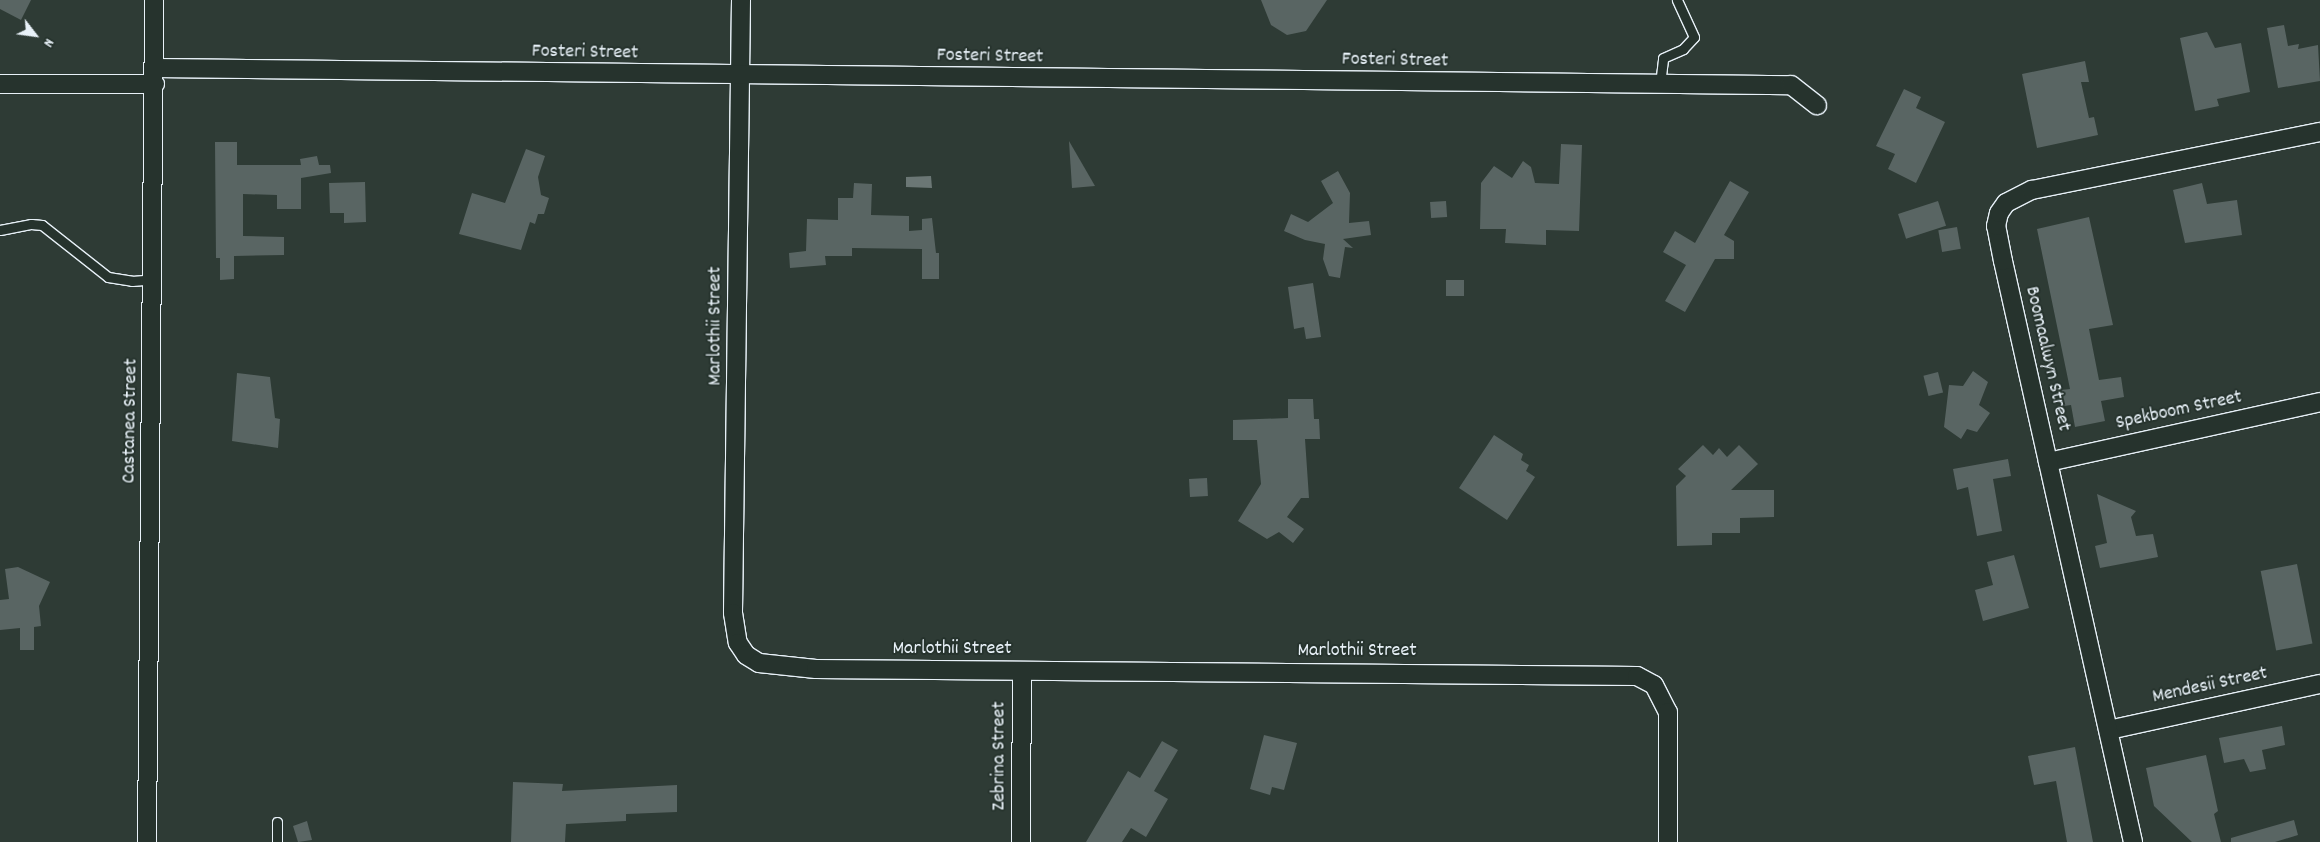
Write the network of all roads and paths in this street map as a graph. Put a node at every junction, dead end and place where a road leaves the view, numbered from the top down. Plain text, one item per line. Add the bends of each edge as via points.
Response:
1 (154, 0) edge
2 (741, 0) edge
3 (1677, 0) edge
4 (155, 76) junction
5 (740, 76) junction
6 (0, 84) edge
7 (1660, 84) junction
8 (1817, 104) dead end
9 (2320, 132) edge
10 (0, 230) edge
11 (154, 279) junction
12 (2320, 402) edge
13 (2048, 462) junction
14 (1022, 671) junction
15 (2320, 684) edge
16 (2109, 730) junction
17 (278, 822) dead end
18 (148, 842) edge
19 (277, 842) edge
20 (1021, 842) edge
21 (1668, 842) edge
22 (2133, 842) edge

1 - 4 street, Castanea Street
2 - 5 street, Marlothii Street
3 - 7 lane via 1694,37 1683,49 1663,58
4 - 5 street, Fosteri Street
4 - 6 street, Fosteri Street
4 - 11 street, Castanea Street
5 - 7 street, Fosteri Street
5 - 14 street, Marlothii Street via 734,613 738,643 746,656 759,663 816,669
7 - 8 street, Fosteri Street via 1790,85
9 - 13 street, Boomaalwyn Street via 2032,190 2006,203 1996,226
10 - 11 lane via 42,225 108,277 132,281
11 - 18 street, Castanea Street
12 - 13 street, Spekboom Street
13 - 16 street, Boomaalwyn Street
14 - 20 street, Zebrina Street
14 - 21 street, Marlothii Street via 1614,674 1645,678 1660,692 1668,712
15 - 16 street, Mendesii Street
16 - 22 street, Boomaalwyn Street
17 - 19 lane

